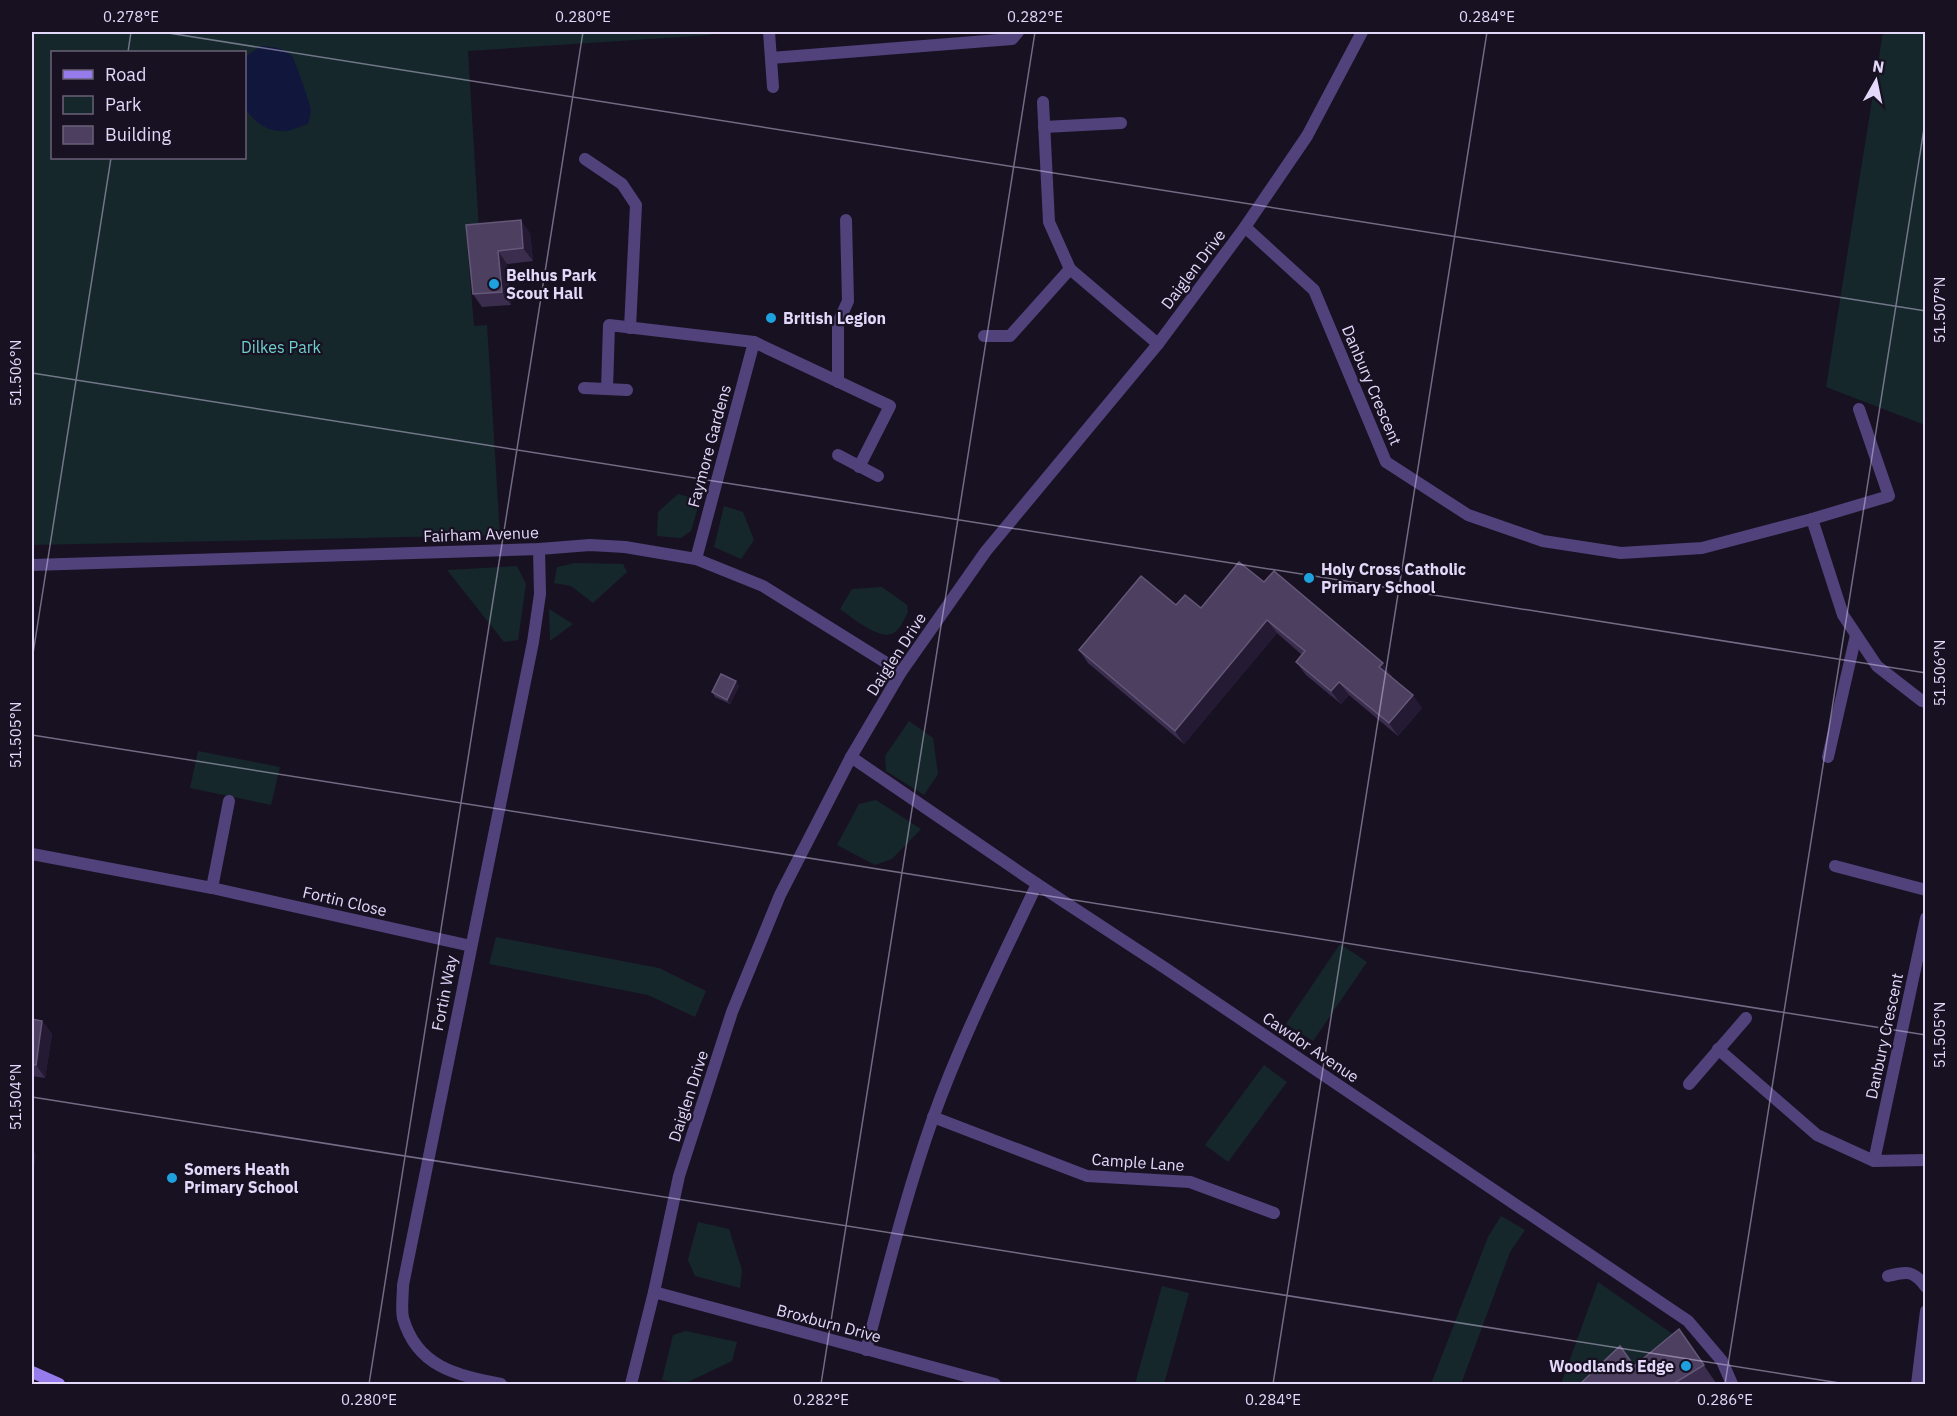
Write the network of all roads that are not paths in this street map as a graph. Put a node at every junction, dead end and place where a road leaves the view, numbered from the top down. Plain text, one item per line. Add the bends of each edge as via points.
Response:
1 (769, 32) edge
2 (1018, 32) edge
3 (1362, 32) edge
4 (771, 58) junction
5 (773, 87) dead end
6 (1042, 102) dead end
7 (1121, 123) dead end
8 (1044, 127) junction
9 (585, 159) dead end
10 (846, 220) dead end
11 (1245, 227) junction
12 (1070, 269) junction
13 (630, 328) junction
14 (984, 336) dead end
15 (754, 342) junction
16 (1158, 344) junction
17 (838, 382) junction
18 (584, 387) dead end
19 (607, 389) junction
20 (627, 390) dead end
21 (1859, 409) dead end
22 (838, 455) dead end
23 (859, 467) junction
24 (878, 477) dead end
25 (1812, 519) junction
26 (539, 549) junction
27 (696, 559) junction
28 (32, 565) edge
29 (1856, 635) junction
30 (901, 672) junction
31 (1926, 702) edge
32 (851, 757) junction
33 (1828, 757) dead end
34 (229, 801) dead end
35 (32, 854) edge
36 (1835, 866) dead end
37 (1037, 884) junction
38 (212, 888) junction
39 (1926, 890) edge
40 (1926, 918) edge
41 (471, 946) junction
42 (1746, 1018) dead end
43 (1718, 1049) junction
44 (1689, 1084) dead end
45 (933, 1118) junction
46 (1926, 1160) edge
47 (1874, 1161) junction
48 (1274, 1213) dead end
49 (1888, 1276) dead end
50 (1926, 1287) edge
51 (654, 1292) junction
52 (1926, 1311) edge
53 (866, 1350) junction
54 (32, 1372) edge
55 (59, 1384) edge
56 (501, 1384) edge
57 (631, 1384) edge
58 (995, 1384) edge
59 (1732, 1384) edge
60 (1917, 1384) edge

1 - 4 street
2 - 4 street via 1012,39
3 - 11 street, Daiglen Drive via 1307,136
4 - 5 street
6 - 8 street
7 - 8 street
8 - 12 street via 1049,222
9 - 13 street via 622,184 636,205
10 - 17 street via 848,301 838,323
11 - 16 street, Daiglen Drive
11 - 25 street, Danbury Crescent via 1314,290 1386,462 1468,515 1543,540 1621,553 1702,548
12 - 14 street via 1010,336
12 - 16 street
13 - 15 street
13 - 19 street via 609,325
15 - 17 street
15 - 27 street, Faymore Gardens
16 - 30 street, Daiglen Drive via 986,551
17 - 23 street via 890,406
18 - 19 street
19 - 20 street
21 - 25 street, Danbury Crescent via 1889,496
22 - 23 street
23 - 24 street
25 - 29 street via 1843,615
26 - 27 street, Fairham Avenue via 626,547
26 - 28 street, Fairham Avenue
26 - 41 street, Fortin Way via 540,594 533,642
27 - 30 street, Fairham Avenue via 764,586
29 - 31 street via 1877,666
29 - 33 street
30 - 32 street, Daiglen Drive
32 - 37 street, Cawdor Avenue
32 - 51 street, Daiglen Drive via 780,896 732,1012 680,1176
34 - 38 street
35 - 38 street, Fortin Close
36 - 39 street
37 - 45 street via 976,1013
37 - 59 street, Cawdor Avenue via 1688,1321 1722,1361
38 - 41 street, Fortin Close
40 - 47 street, Danbury Crescent
41 - 56 street, Fortin Way via 403,1285 403,1316 418,1349 440,1367
42 - 43 street
43 - 44 street
43 - 47 street via 1816,1135
45 - 48 street, Cample Lane via 1087,1176 1191,1182
45 - 53 street
46 - 47 street
49 - 50 street via 1904,1272 1917,1276
51 - 53 street, Broxburn Drive
51 - 57 street, Daiglen Drive
52 - 60 street
53 - 58 street, Broxburn Drive
54 - 55 main road

